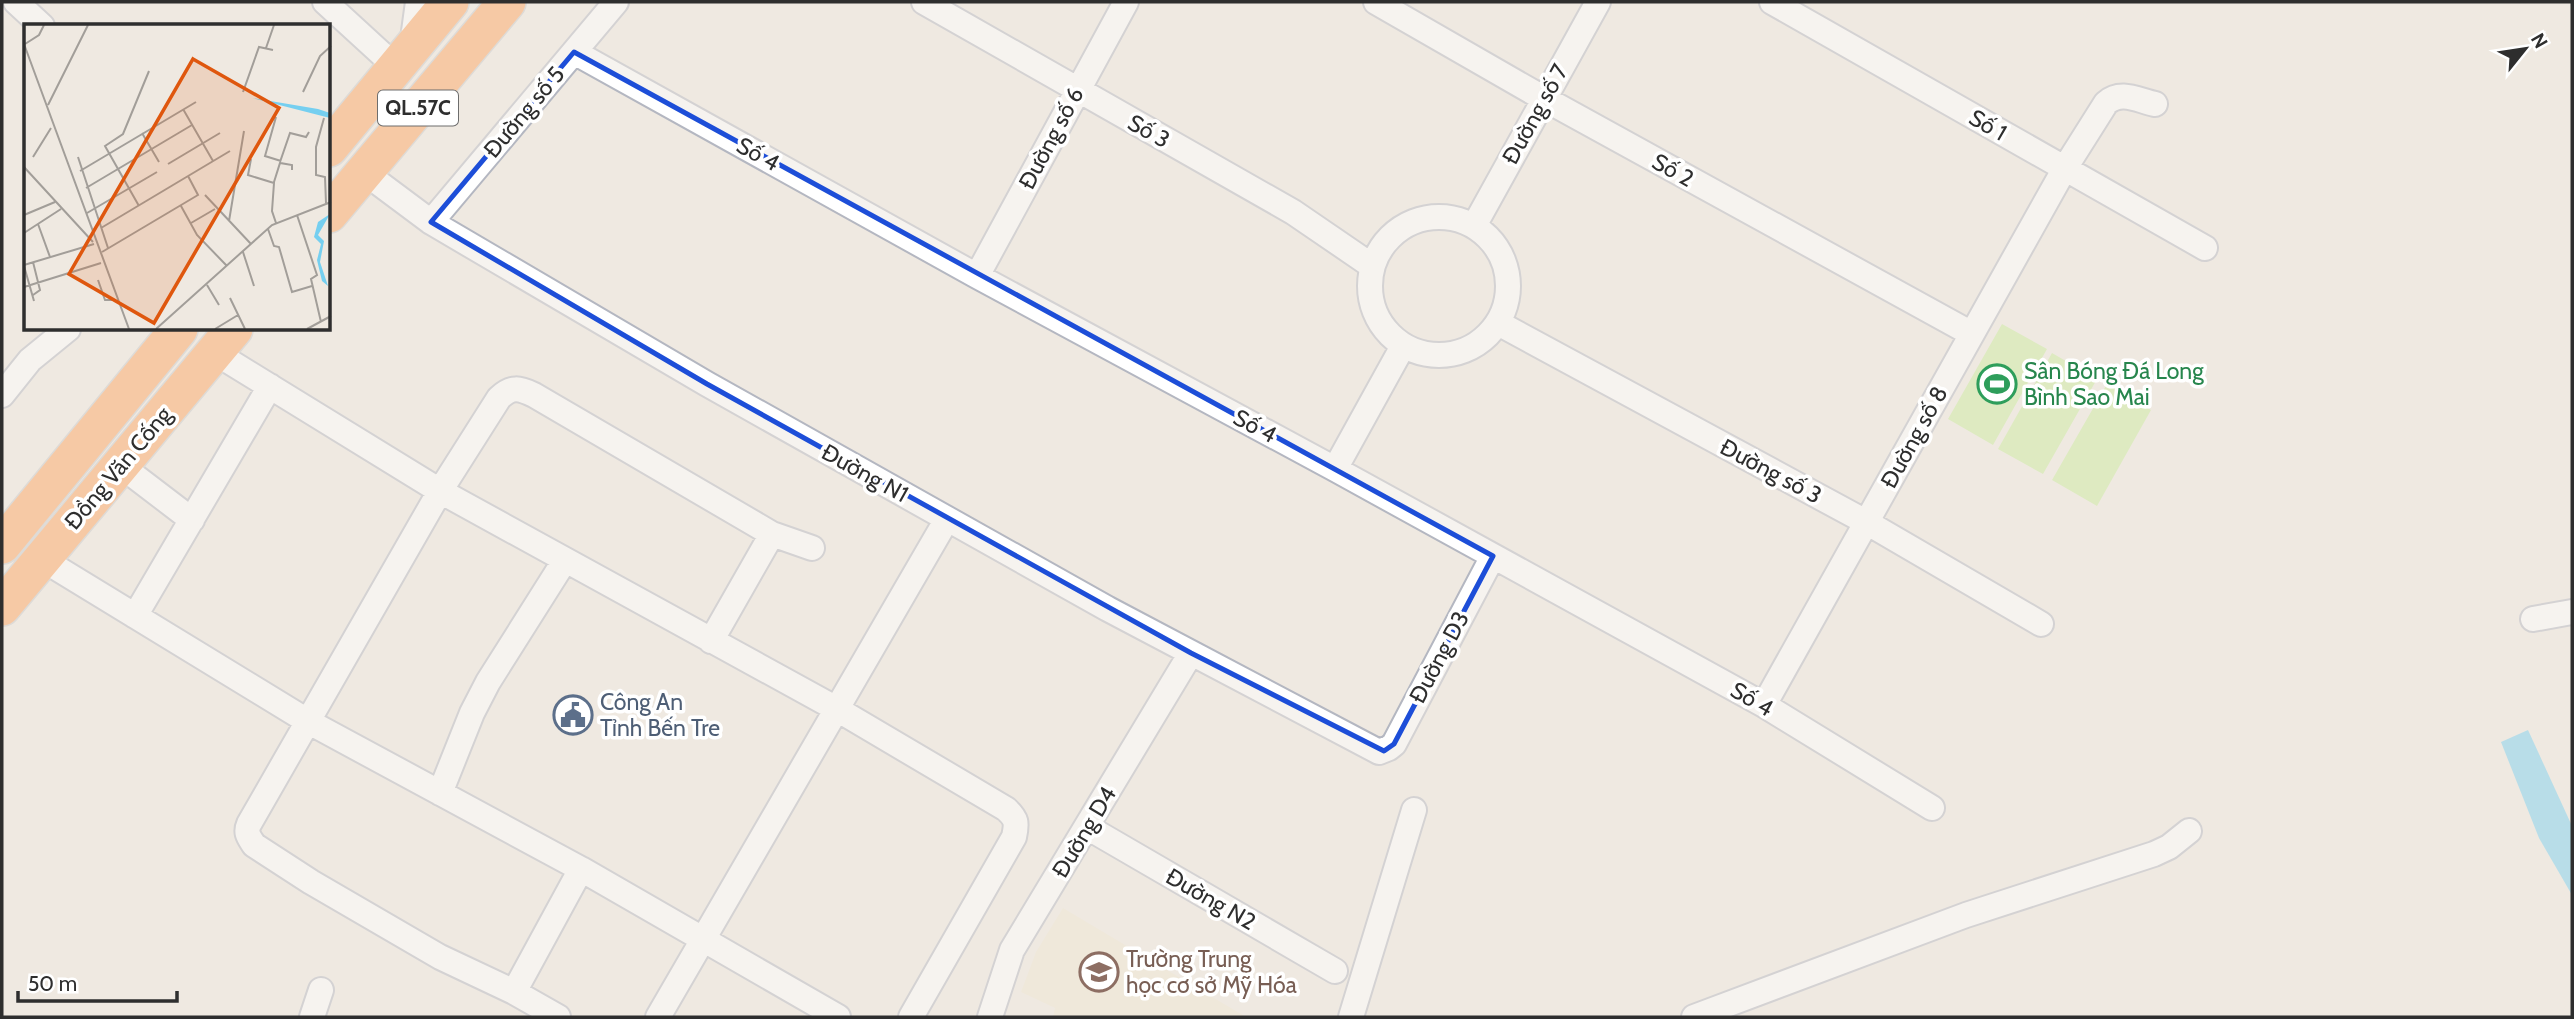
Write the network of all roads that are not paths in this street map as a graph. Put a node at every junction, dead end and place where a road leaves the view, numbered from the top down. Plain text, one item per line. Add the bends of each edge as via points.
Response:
1 (16, 2) edge
2 (325, 2) edge
3 (418, 2) edge
4 (450, 2) edge
5 (507, 2) edge
6 (616, 2) edge
7 (924, 2) edge
8 (1126, 2) edge
9 (1376, 2) edge
10 (1598, 2) edge
11 (1772, 2) edge
12 (40, 24) edge
13 (574, 52) junction
14 (404, 57) junction
15 (1077, 90) junction
16 (1543, 98) junction
17 (2155, 104) dead end
18 (331, 146) edge
19 (2065, 168) junction
20 (364, 172) junction
21 (331, 212) edge
22 (432, 222) junction
23 (1474, 226) junction
24 (2205, 248) dead end
25 (1372, 266) junction
26 (977, 275) junction
27 (1497, 323) junction
28 (66, 331) edge
29 (177, 331) edge
30 (1972, 334) junction
31 (224, 340) edge
32 (1403, 346) junction
33 (270, 386) junction
34 (2, 395) edge
35 (88, 439) junction
36 (120, 466) junction
37 (1335, 469) junction
38 (440, 491) junction
39 (947, 519) junction
40 (192, 520) junction
41 (1866, 522) junction
42 (772, 534) junction
43 (3, 543) edge
44 (812, 548) dead end
45 (1493, 556) junction
46 (42, 559) junction
47 (565, 560) junction
48 (2, 607) edge
49 (2572, 612) edge
50 (135, 616) junction
51 (2533, 619) dead end
52 (2041, 624) dead end
53 (711, 641) junction
54 (1191, 653) junction
55 (1764, 705) junction
56 (835, 708) junction
57 (309, 722) junction
58 (1379, 752) joint
59 (440, 793) junction
60 (1932, 808) dead end
61 (1414, 810) dead end
62 (1087, 827) junction
63 (2189, 831) dead end
64 (581, 869) junction
65 (704, 939) junction
66 (1335, 971) dead end
67 (321, 990) dead end
68 (514, 992) junction
69 (312, 1017) edge
70 (558, 1017) edge
71 (659, 1017) edge
72 (838, 1017) edge
73 (911, 1017) edge
74 (990, 1017) edge
75 (1352, 1017) edge
76 (1694, 1017) edge

1 - 12 street
2 - 14 street
3 - 14 street
4 - 14 highway, QL.57C
5 - 20 highway, QL.57C
6 - 13 street, Đường số 5
7 - 15 street, Số 3
8 - 15 street, Đường số 6
9 - 16 street, Số 2
10 - 16 street, Đường số 7
11 - 19 street, Số 1
13 - 22 street, Đường số 5
13 - 26 street, Số 4
14 - 18 highway, QL.57C
15 - 25 street, Số 3 via 1293,212
15 - 26 street, Đường số 6
16 - 23 street, Đường số 7
16 - 30 street, Số 2
17 - 19 street, Đường số 8 via 2114,96
19 - 24 street, Số 1
19 - 30 street, Đường số 8
20 - 21 highway, QL.57C
20 - 22 street, Đường N1
22 - 39 street, Đường N1
23 - 25 street via 1451,217 1425,217 1402,226 1384,243
23 - 27 street via 1503,259 1506,303
25 - 32 street via 1370,296 1381,325
26 - 37 street, Số 4
27 - 32 street via 1472,348 1455,354 1437,356
27 - 41 street, Đường số 3
28 - 34 street via 30,360
29 - 35 highway, Đồng Văn Cống
30 - 41 street, Đường số 8
31 - 33 street
31 - 36 highway, Đồng Văn Cống
32 - 37 street
33 - 38 street
33 - 40 street
35 - 36 highway
35 - 43 highway, Đồng Văn Cống
36 - 40 street
36 - 46 highway, Đồng Văn Cống
37 - 45 street, Số 4
38 - 42 street via 499,398 514,388
38 - 47 street
38 - 57 street
39 - 54 street, Đường N1
39 - 56 street
40 - 50 street
41 - 52 street, Đường số 3
41 - 55 street, Đường số 8
42 - 44 street
42 - 53 street
45 - 55 street, Số 4
45 - 58 street, Đường D3 via 1394,744
46 - 48 highway, Đồng Văn Cống
46 - 50 street
47 - 53 street
47 - 59 street via 488,682
49 - 51 street
50 - 57 street
53 - 56 street
54 - 58 street, Đường N1
54 - 62 street, Đường D4
55 - 60 street, Số 4
56 - 65 street
56 - 73 street via 1006,809 1017,824 1014,837
57 - 59 street
57 - 68 street via 249,824 248,836 254,845 440,957
59 - 64 street
61 - 75 street
62 - 66 street, Đường N2
62 - 74 street, Đường D4 via 1012,950
63 - 76 street via 2154,854 1966,915
64 - 65 street
64 - 68 street
65 - 71 street
65 - 72 street
67 - 69 street
68 - 70 street

